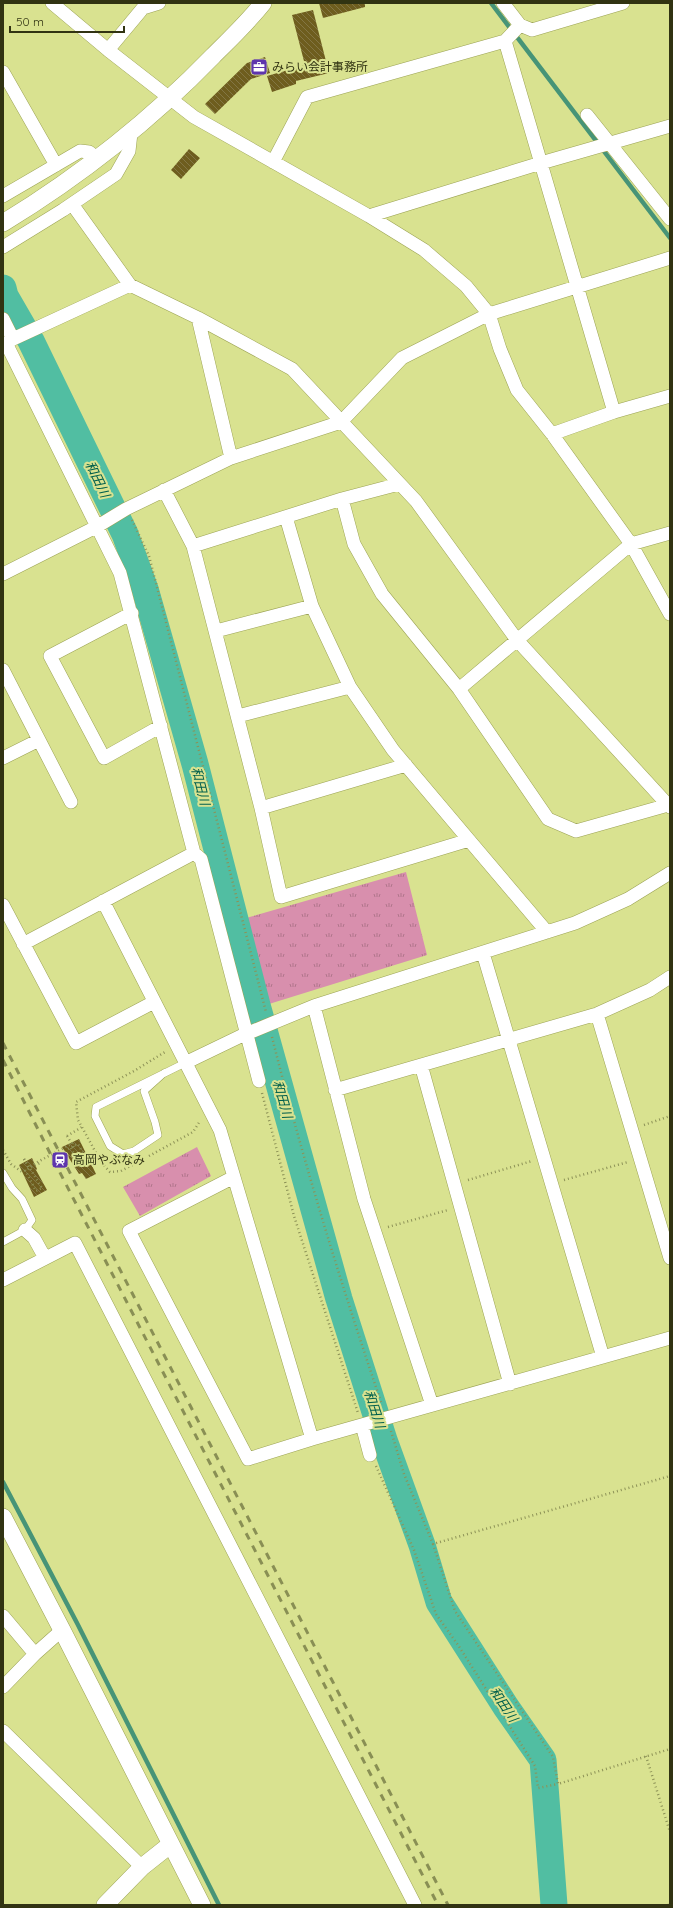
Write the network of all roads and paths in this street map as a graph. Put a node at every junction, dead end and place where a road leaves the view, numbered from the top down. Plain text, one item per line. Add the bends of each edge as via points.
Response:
1 (52, 3) edge
2 (159, 3) edge
3 (263, 3) edge
4 (503, 3) edge
5 (623, 3) edge
6 (520, 25) junction
7 (506, 40) junction
8 (108, 50) junction
9 (3, 72) edge
10 (170, 99) junction
11 (587, 115) dead end
12 (670, 126) edge
13 (131, 133) junction
14 (609, 144) junction
15 (98, 159) junction
16 (273, 162) junction
17 (541, 163) junction
18 (56, 165) junction
19 (3, 196) edge
20 (72, 204) junction
21 (369, 216) junction
22 (670, 219) edge
23 (3, 223) edge
24 (3, 247) edge
25 (670, 258) edge
26 (130, 285) junction
27 (578, 287) junction
28 (489, 314) junction
29 (198, 318) junction
30 (3, 319) edge
31 (9, 341) edge
32 (670, 396) edge
33 (614, 412) junction
34 (341, 422) junction
35 (552, 434) junction
36 (231, 458) junction
37 (399, 484) junction
38 (164, 490) junction
39 (342, 499) junction
40 (126, 509) junction
41 (286, 517) junction
42 (102, 523) junction
43 (670, 533) edge
44 (631, 544) junction
45 (193, 546) junction
46 (5, 568) edge
47 (312, 606) junction
48 (132, 613) junction
49 (670, 614) edge
50 (216, 631) junction
51 (517, 640) junction
52 (3, 670) edge
53 (350, 687) junction
54 (458, 689) junction
55 (238, 716) junction
56 (161, 726) junction
57 (39, 740) junction
58 (3, 758) edge
59 (406, 765) junction
60 (71, 802) dead end
61 (669, 806) edge
62 (261, 808) junction
63 (469, 840) junction
64 (194, 853) junction
65 (670, 873) edge
66 (103, 901) junction
67 (3, 905) edge
68 (547, 932) junction
69 (23, 944) junction
70 (483, 953) junction
71 (670, 977) edge
72 (154, 1002) junction
73 (314, 1006) junction
74 (597, 1014) junction
75 (269, 1025) junction
76 (247, 1033) junction
77 (509, 1040) junction
78 (163, 1053) dead end
79 (185, 1063) junction
80 (421, 1065) junction
81 (164, 1073) junction
82 (259, 1081) joint
83 (336, 1090) junction
84 (198, 1116) dead end
85 (670, 1116) edge
86 (82, 1127) junction
87 (631, 1128) junction
88 (75, 1142) dead end
89 (73, 1145) junction
90 (3, 1150) edge
91 (98, 1156) junction
92 (147, 1157) dead end
93 (544, 1157) junction
94 (640, 1158) junction
95 (24, 1159) dead end
96 (141, 1160) dead end
97 (40, 1163) dead end
98 (87, 1164) dead end
99 (29, 1167) junction
100 (25, 1170) junction
101 (3, 1173) edge
102 (234, 1177) junction
103 (454, 1184) junction
104 (552, 1184) junction
105 (460, 1206) junction
106 (25, 1230) junction
107 (375, 1231) junction
108 (3, 1242) edge
109 (45, 1258) junction
110 (670, 1258) edge
111 (3, 1280) edge
112 (670, 1338) edge
113 (603, 1358) junction
114 (510, 1384) junction
115 (432, 1406) junction
116 (386, 1419) junction
117 (363, 1425) junction
118 (312, 1440) junction
119 (370, 1455) joint
120 (670, 1476) edge
121 (3, 1517) edge
122 (433, 1544) junction
123 (3, 1616) edge
124 (62, 1630) junction
125 (35, 1654) junction
126 (3, 1687) edge
127 (3, 1731) edge
128 (670, 1749) edge
129 (646, 1756) junction
130 (558, 1784) junction
131 (670, 1832) edge
132 (171, 1844) junction
133 (142, 1867) junction
134 (105, 1905) edge
135 (202, 1905) edge
136 (415, 1905) edge

1 - 8 street
2 - 8 street via 143,8
3 - 10 street
4 - 6 street
5 - 6 street via 532,30
6 - 7 street
7 - 16 street via 307,97
7 - 17 street
8 - 10 street
9 - 18 street
10 - 13 street
10 - 16 street via 194,117
11 - 14 street
12 - 14 street
13 - 15 street
13 - 20 street via 129,151 116,174
14 - 17 street
14 - 22 street
15 - 18 street via 89,152 80,151
15 - 23 street via 46,197
16 - 21 street
17 - 21 street
17 - 27 street
18 - 19 street
20 - 24 street
20 - 26 street
21 - 28 street via 424,250 466,286
25 - 27 street
26 - 29 street
26 - 31 street
27 - 28 street
27 - 33 street
28 - 34 street via 402,358
28 - 35 street via 517,390
29 - 34 street via 292,369
29 - 36 street
30 - 31 street
31 - 42 street
32 - 33 street
33 - 35 street
34 - 36 street
34 - 37 street
35 - 44 street
36 - 38 street
37 - 39 street
37 - 51 street via 416,501
38 - 40 street
38 - 45 street
39 - 41 street
39 - 54 street via 354,544 382,594
40 - 42 street
40 - 75 path via 149,556
41 - 45 street
41 - 47 street
42 - 46 street
42 - 48 street
43 - 44 street
44 - 49 street
44 - 51 street
45 - 50 street
47 - 50 street
47 - 53 street
48 - 56 street
48 - 56 street via 50,656 104,758
50 - 55 street
51 - 54 street
51 - 61 street
52 - 57 street
53 - 55 street
53 - 59 street
54 - 61 street via 548,819 576,831
55 - 62 street
56 - 64 street
57 - 58 street
57 - 60 street
59 - 62 street
59 - 63 street
62 - 63 street via 281,897
63 - 68 street
64 - 66 street
64 - 76 street via 201,859
65 - 68 street via 628,899 575,923
66 - 69 street
66 - 72 street
67 - 69 street
68 - 70 street
69 - 72 street via 76,1043
70 - 73 street
70 - 77 street
71 - 74 street via 650,990
72 - 79 street
73 - 75 street
73 - 83 street
74 - 77 street
74 - 87 street
75 - 76 street
75 - 116 path via 286,1095 341,1284
76 - 79 street
76 - 82 street
77 - 80 street
77 - 93 street
78 - 86 path via 76,1102 78,1120
79 - 81 lane
79 - 102 street via 220,1130
80 - 83 street
80 - 103 street
81 - 81 lane via 144,1091 153,1109 158,1135 134,1151 123,1154 110,1146 95,1116 96,1107
82 - 117 path via 294,1216
83 - 107 street via 364,1199
84 - 92 path via 200,1123 194,1132
85 - 87 path
86 - 89 path via 67,1136
86 - 91 path
87 - 94 street
88 - 89 path, bridge
89 - 91 path via 78,1144 87,1160
89 - 98 path via 69,1149 80,1167
89 - 99 path, bridge
90 - 100 path via 11,1164 22,1172
91 - 96 path via 110,1172 121,1171
93 - 103 path
93 - 104 street
94 - 104 path
94 - 110 street
95 - 99 path, bridge
97 - 99 path
99 - 100 path
99 - 100 path, bridge via 42,1188 36,1192
101 - 106 lane via 22,1199 32,1220
102 - 118 street
102 - 118 street via 129,1231 248,1459
103 - 105 street
104 - 113 street
105 - 107 path
105 - 114 street
106 - 108 lane
106 - 109 street via 34,1238
107 - 115 street
109 - 111 street
109 - 136 street via 75,1243
112 - 113 street
113 - 114 street
114 - 115 street
115 - 116 street
116 - 117 street
116 - 122 path via 404,1474
117 - 118 street
117 - 119 street
119 - 130 path via 380,1471 414,1550 436,1614 535,1766 538,1788
120 - 122 path
121 - 124 street
122 - 130 path via 455,1611 553,1756
123 - 125 street
124 - 125 street
124 - 132 street
125 - 126 street
127 - 133 street
128 - 129 path
129 - 130 path
129 - 131 path
132 - 133 street
132 - 135 street
133 - 134 street

